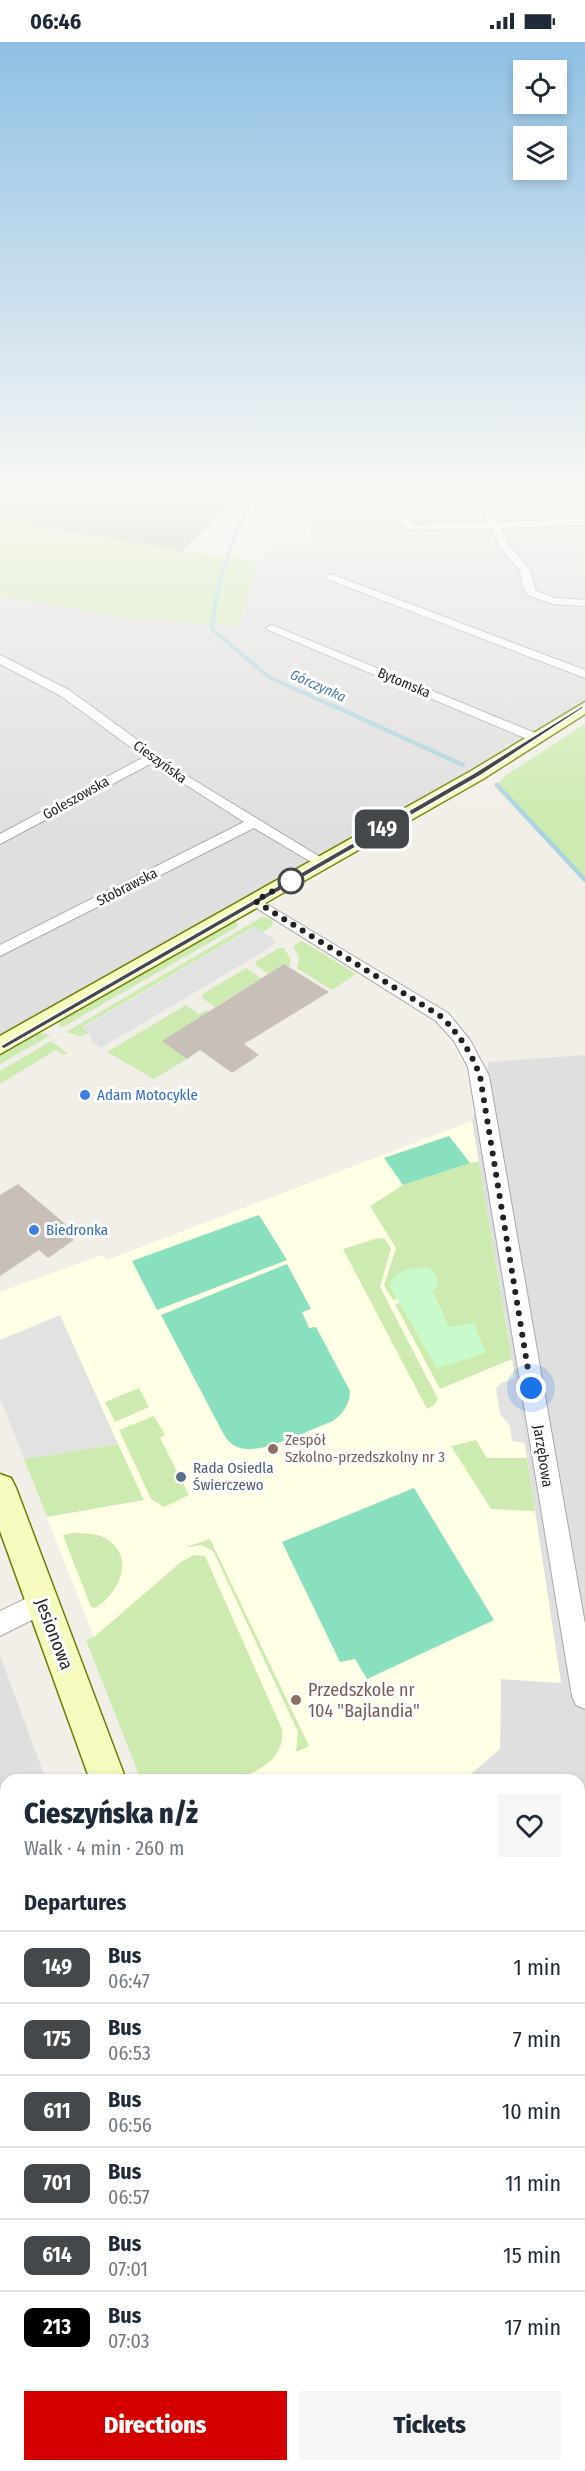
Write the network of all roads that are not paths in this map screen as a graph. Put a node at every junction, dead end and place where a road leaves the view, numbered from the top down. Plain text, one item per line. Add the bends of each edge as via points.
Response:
1 (397, 602) edge
2 (272, 628) dead end
3 (0, 659) edge
4 (585, 674) edge
5 (585, 707) edge
6 (536, 738) junction
7 (152, 758) junction
8 (255, 822) junction
9 (0, 840) edge
10 (323, 863) junction
11 (255, 901) junction
12 (0, 951) edge
13 (0, 1046) edge
14 (0, 1488) edge
15 (42, 1603) junction
16 (0, 1624) edge
17 (585, 1696) edge
18 (106, 1774) edge

1 - 4 street
2 - 6 street, Bytomska
3 - 7 street, Cieszyńska via 13,673 86,706
5 - 6 street
6 - 10 street
7 - 8 street, Cieszyńska
7 - 9 street, Goleszowska
8 - 10 street, Cieszyńska
8 - 12 street, Stobrawska
10 - 11 street
11 - 13 street
11 - 17 street, Jarzębowa via 442,1017 473,1055 480,1076
14 - 15 street, Jesionowa
15 - 16 street
15 - 18 street, Jesionowa

